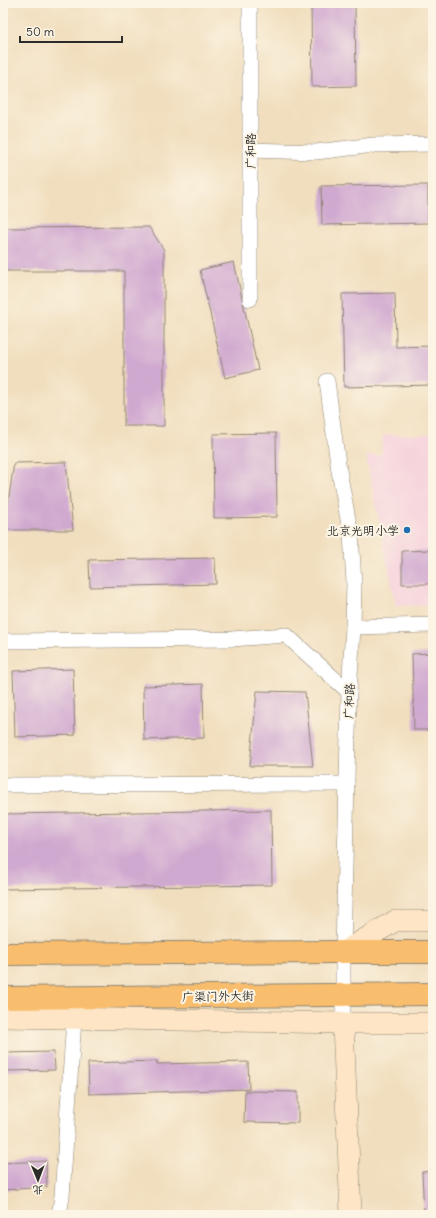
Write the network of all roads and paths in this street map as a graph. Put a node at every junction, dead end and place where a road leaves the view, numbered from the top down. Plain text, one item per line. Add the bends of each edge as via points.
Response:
1 (250, 3) edge
2 (433, 144) edge
3 (250, 150) junction
4 (250, 299) dead end
5 (327, 381) dead end
6 (433, 625) edge
7 (353, 627) junction
8 (3, 641) edge
9 (349, 692) junction
10 (3, 784) edge
11 (347, 784) junction
12 (433, 920) edge
13 (343, 952) junction
14 (433, 952) edge
15 (3, 954) edge
16 (433, 994) edge
17 (343, 995) junction
18 (3, 998) edge
19 (3, 1017) edge
20 (74, 1018) junction
21 (343, 1023) junction
22 (433, 1023) edge
23 (59, 1215) edge
24 (351, 1215) edge

1 - 3 street, 广和路
2 - 3 street via 374,145 316,152
3 - 4 street, 广和路
5 - 7 street, 广和路 via 339,471 351,535
6 - 7 street
7 - 9 street, 广和路
8 - 9 street via 232,639 286,635
9 - 11 street, 广和路
10 - 11 street
11 - 13 street, 广和路
12 - 13 street via 395,921
13 - 14 main road
13 - 15 main road
13 - 17 street, 广和路
16 - 17 main road, 广渠门外大街
17 - 18 main road, 广渠门外大街
17 - 21 street, 广和路
19 - 20 street, 广渠门外大街
20 - 21 street, 广渠门外大街
20 - 23 street
21 - 22 street, 广渠门外大街
21 - 24 street

